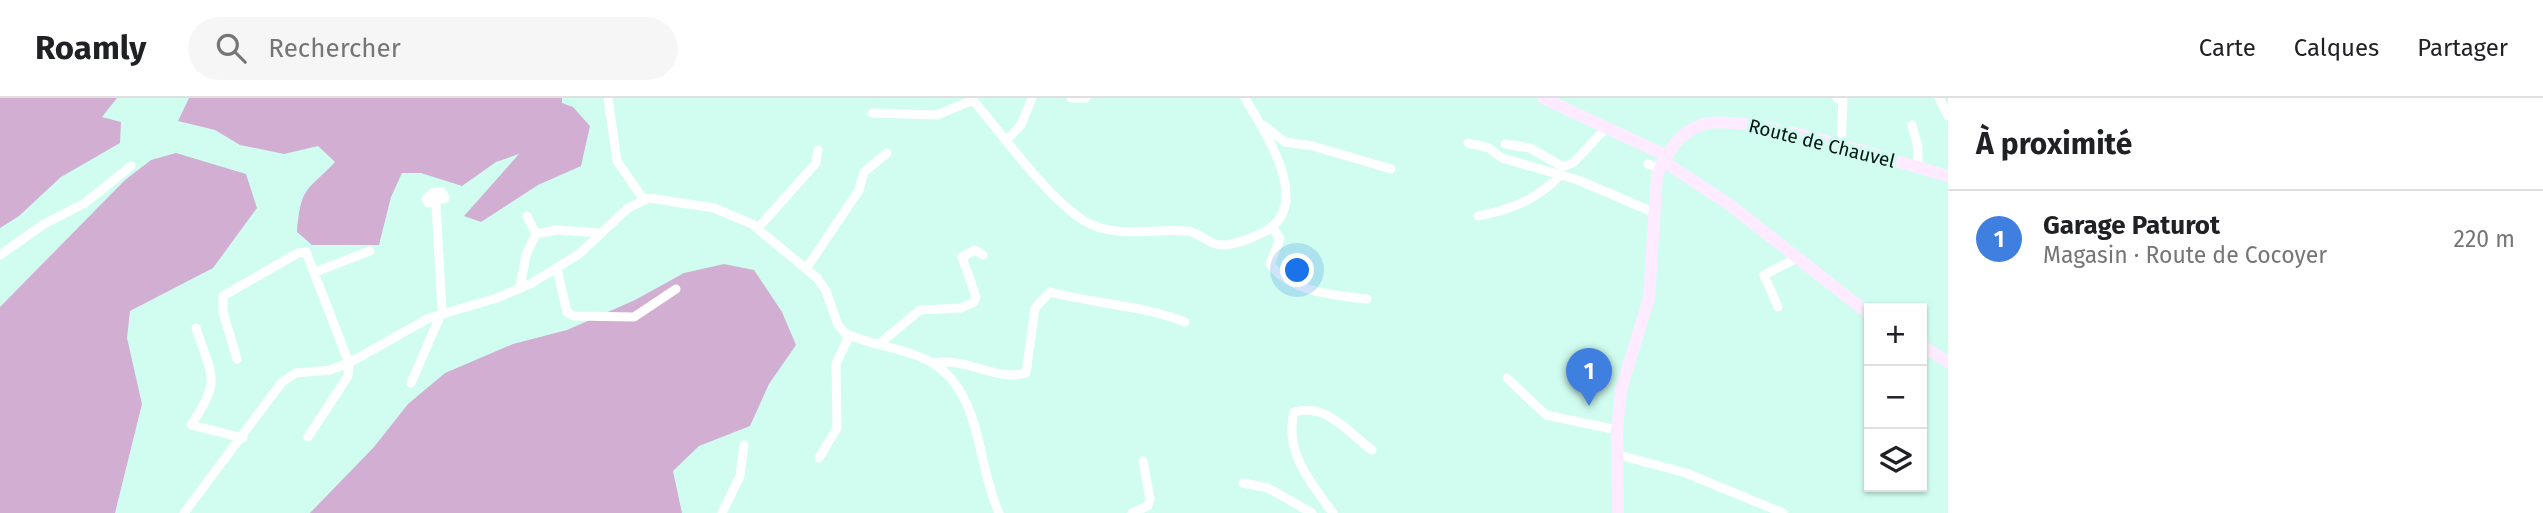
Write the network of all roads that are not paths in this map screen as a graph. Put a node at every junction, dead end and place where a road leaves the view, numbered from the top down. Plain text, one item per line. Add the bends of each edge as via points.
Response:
1 (1032, 98) edge
2 (1071, 98) edge
3 (1086, 98) edge
4 (1245, 98) edge
5 (1543, 98) edge
6 (1837, 98) edge
7 (1939, 98) edge
8 (609, 99) edge
9 (972, 99) edge
10 (872, 113) dead end
11 (1948, 116) edge
12 (1258, 122) junction
13 (1912, 125) dead end
14 (1606, 128) junction
15 (1008, 139) junction
16 (1468, 142) dead end
17 (1505, 144) dead end
18 (1841, 147) junction
19 (818, 150) dead end
20 (887, 153) dead end
21 (1660, 163) junction
22 (131, 166) dead end
23 (1918, 168) junction
24 (1391, 169) dead end
25 (1560, 174) junction
26 (1948, 176) edge
27 (1708, 190) junction
28 (644, 200) junction
29 (436, 204) dead end
30 (1653, 212) junction
31 (527, 216) dead end
32 (1478, 216) dead end
33 (758, 228) junction
34 (1273, 228) junction
35 (601, 233) junction
36 (536, 234) junction
37 (370, 251) dead end
38 (0, 255) edge
39 (983, 255) dead end
40 (1795, 259) junction
41 (806, 269) junction
42 (557, 270) junction
43 (315, 272) junction
44 (520, 288) junction
45 (676, 289) dead end
46 (1367, 299) dead end
47 (1778, 307) dead end
48 (1864, 310) edge
49 (442, 312) junction
50 (1185, 322) dead end
51 (195, 328) dead end
52 (849, 336) junction
53 (879, 344) junction
54 (1927, 349) edge
55 (237, 359) dead end
56 (1948, 362) edge
57 (349, 363) junction
58 (933, 363) junction
59 (1507, 378) dead end
60 (411, 383) dead end
61 (1617, 430) junction
62 (309, 437) dead end
63 (243, 438) junction
64 (744, 445) dead end
65 (1372, 450) dead end
66 (1619, 455) junction
67 (819, 458) dead end
68 (1143, 461) dead end
69 (1243, 483) dead end
70 (184, 513) edge
71 (722, 513) edge
72 (999, 513) edge
73 (1132, 513) edge
74 (1312, 513) edge
75 (1333, 513) edge
76 (1618, 513) edge
77 (1783, 513) edge

1 - 15 street
2 - 3 street
4 - 12 street
5 - 14 main road
6 - 18 street via 1843,101
7 - 11 street
8 - 28 street via 617,161
9 - 10 street via 937,115
9 - 15 street
12 - 24 street via 1285,142 1312,145
12 - 34 street via 1287,189 1284,212
13 - 23 street
14 - 17 street via 1574,162 1563,167 1530,148
14 - 21 main road
15 - 34 street via 1052,194 1098,228 1140,234 1190,231 1217,245 1261,236
16 - 25 street via 1489,148 1502,158
18 - 21 main road, Route de Chauvel via 1777,129 1723,122 1691,129
18 - 23 main road, Route de Chauvel
19 - 33 street via 816,163
20 - 41 street via 864,172 859,190
21 - 27 main road
21 - 27 main road
21 - 30 main road
22 - 38 street via 85,203
23 - 26 main road, Route de Chauvel
25 - 30 street
25 - 32 street via 1514,207
27 - 40 main road
28 - 33 street via 658,197 714,208
28 - 35 street
29 - 49 street
30 - 61 main road via 1649,298 1621,390
31 - 36 street
33 - 41 street
34 - 46 street via 1280,239 1270,264 1282,279
35 - 36 street via 556,230
35 - 42 street
36 - 44 street via 526,255
37 - 43 street
39 - 53 street via 975,250 962,257 974,302 961,308 913,313
40 - 47 street via 1764,275
40 - 48 main road
41 - 52 street via 822,285 838,325
42 - 44 street
42 - 45 street via 567,312 574,316 634,317
43 - 55 street via 303,251 223,296
43 - 57 street
44 - 49 street
49 - 57 street
49 - 60 street
50 - 58 street via 1159,312 1050,292 1035,308 1026,373 1013,377 958,359
51 - 63 street via 213,381 210,397 191,425
52 - 53 street
52 - 67 street via 836,364 837,428
53 - 58 street
54 - 56 main road
57 - 62 street via 348,376
57 - 63 street via 296,373 282,382
58 - 72 street via 954,379 967,399 988,490
59 - 61 street via 1546,415
61 - 66 main road
63 - 70 street
64 - 71 street via 740,476
65 - 75 street via 1342,423 1315,409 1294,412 1294,450
66 - 76 main road
66 - 77 street via 1686,473
68 - 73 street via 1150,499 1148,506
69 - 74 street via 1268,488

